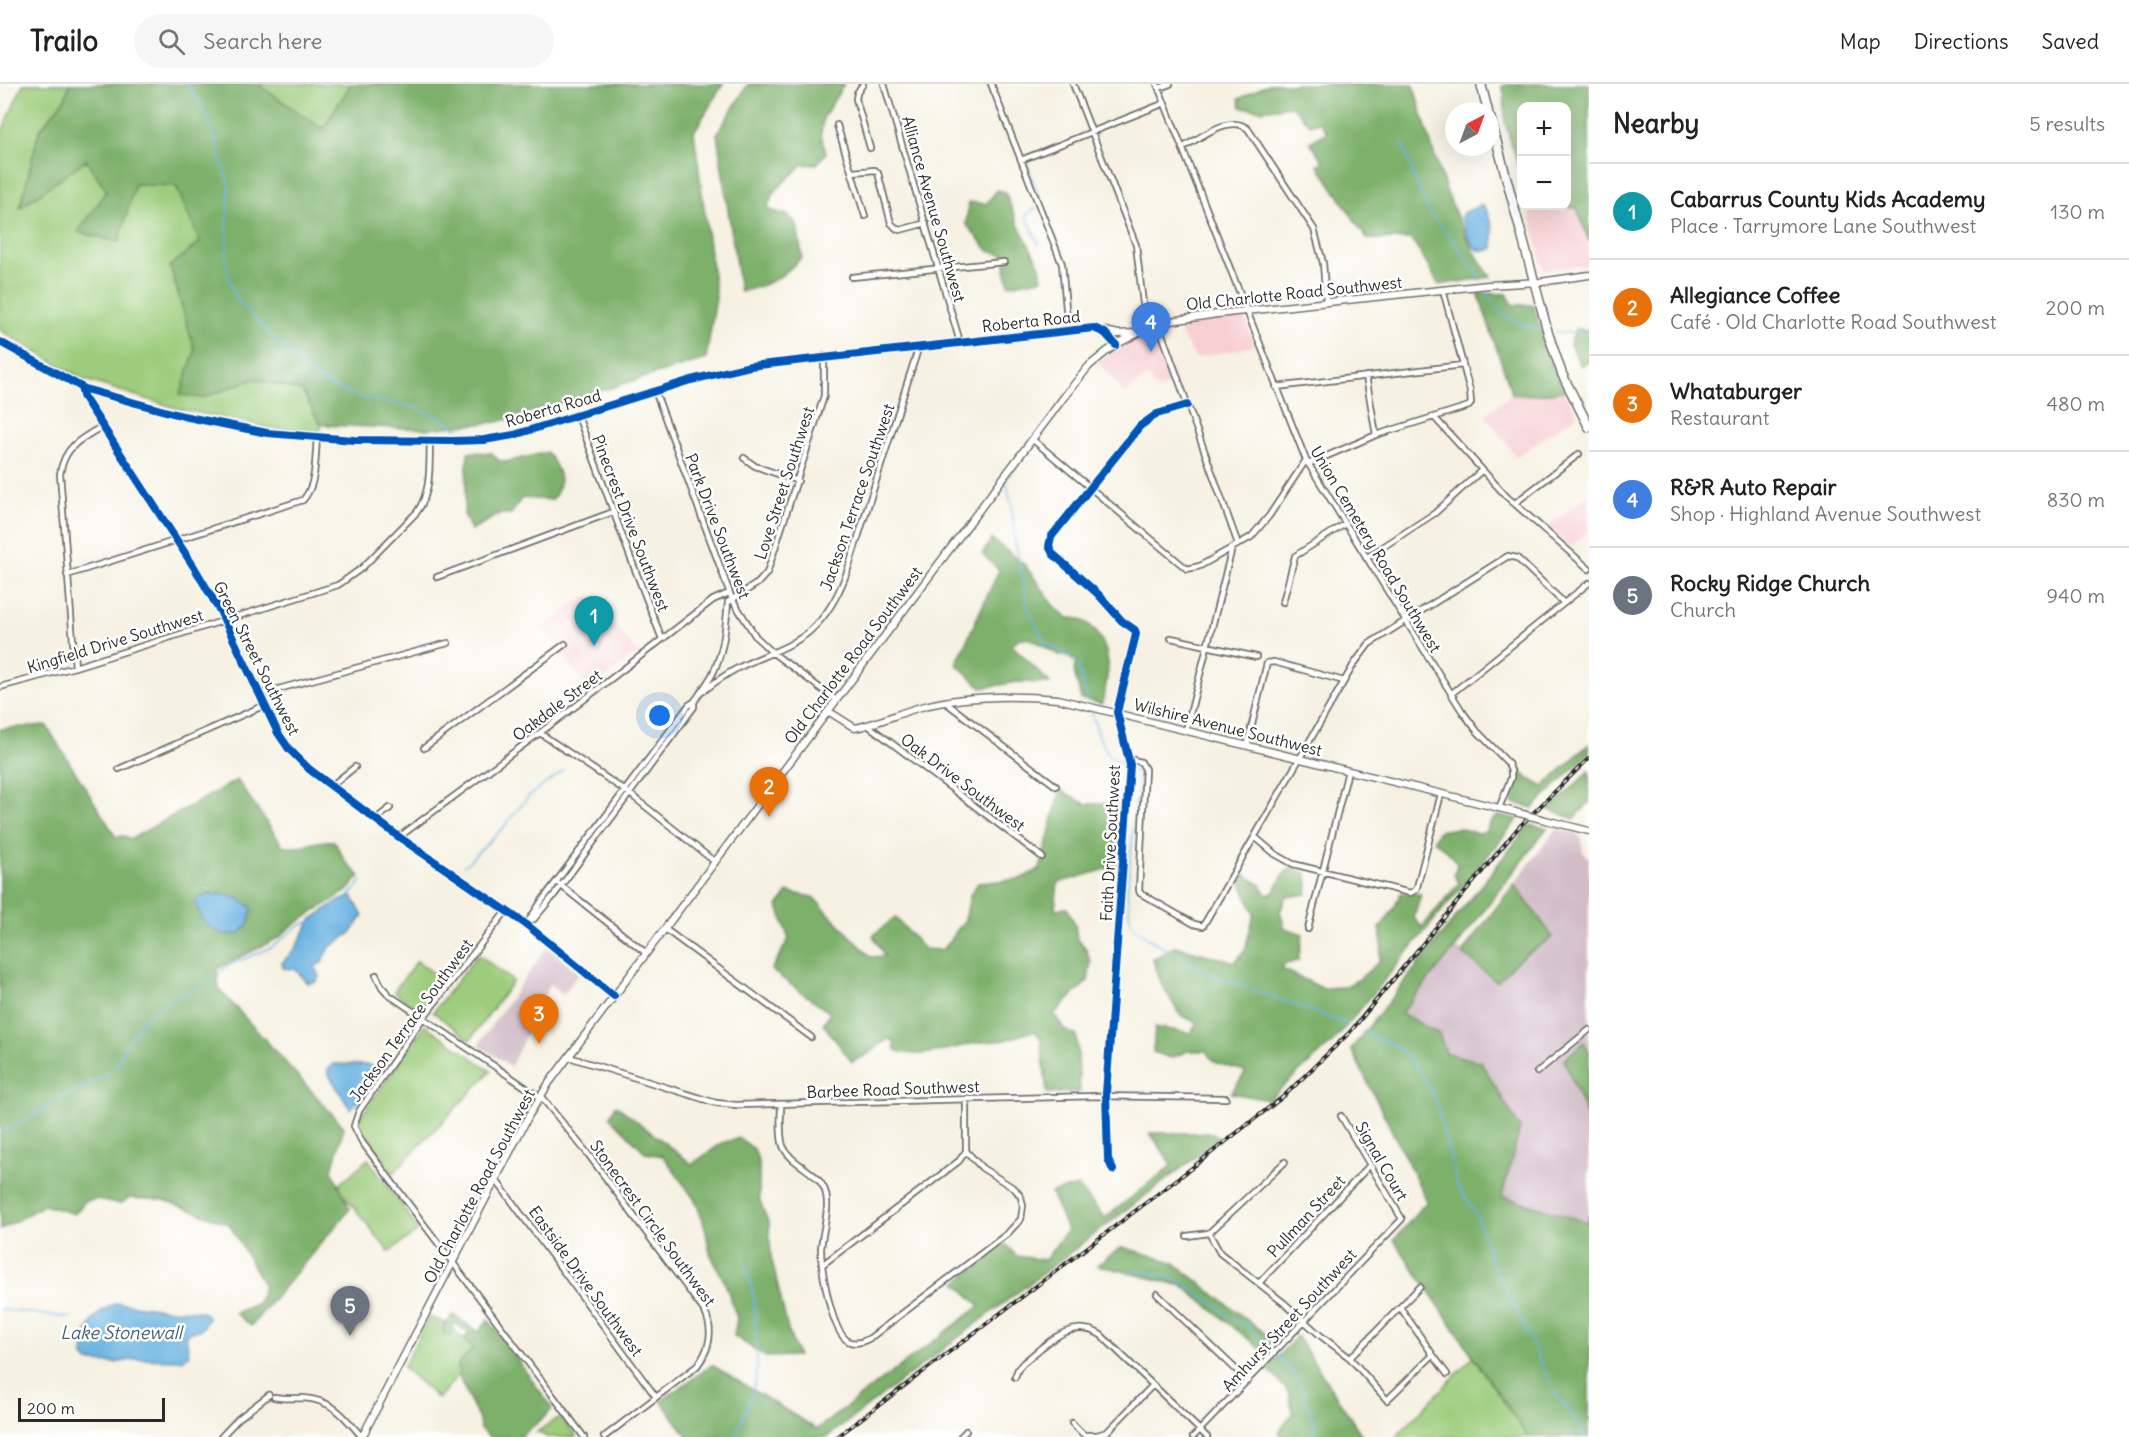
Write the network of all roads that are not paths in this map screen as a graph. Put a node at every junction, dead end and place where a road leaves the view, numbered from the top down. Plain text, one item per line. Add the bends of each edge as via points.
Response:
1 (863, 84) edge
2 (884, 84) edge
3 (991, 84) edge
4 (1073, 84) edge
5 (1170, 84) edge
6 (1481, 84) edge
7 (1158, 86) edge
8 (1486, 102) edge
9 (1165, 103) junction
10 (837, 124) dead end
11 (1092, 131) junction
12 (870, 148) dead end
13 (1182, 148) junction
14 (1499, 151) edge
15 (1021, 160) junction
16 (853, 172) junction
17 (865, 216) dead end
18 (926, 223) junction
19 (1004, 262) dead end
20 (939, 269) junction
21 (1589, 275) edge
22 (852, 277) dead end
23 (1534, 282) junction
24 (1443, 290) junction
25 (1326, 302) junction
26 (1246, 311) junction
27 (1158, 323) junction
28 (1146, 329) junction
29 (1068, 330) junction
30 (1102, 330) junction
31 (1139, 333) junction
32 (0, 342) edge
33 (960, 342) junction
34 (1116, 345) junction
35 (919, 346) junction
36 (824, 357) junction
37 (1463, 365) junction
38 (1366, 376) junction
39 (81, 387) junction
40 (1276, 387) junction
41 (655, 391) junction
42 (1187, 405) junction
43 (579, 416) junction
44 (1434, 417) junction
45 (103, 426) junction
46 (1589, 427) edge
47 (1376, 435) junction
48 (317, 438) junction
49 (1032, 439) junction
50 (430, 441) junction
51 (1579, 454) dead end
52 (744, 458) dead end
53 (1307, 462) junction
54 (1481, 471) junction
55 (798, 481) junction
56 (1089, 488) junction
57 (1515, 503) junction
58 (613, 512) junction
59 (1345, 524) junction
60 (177, 541) junction
61 (1238, 544) junction
62 (1232, 548) junction
63 (1366, 558) junction
64 (1589, 569) edge
65 (67, 575) junction
66 (437, 577) dead end
67 (1589, 583) edge
68 (729, 593) junction
69 (732, 599) junction
70 (1283, 602) dead end
71 (1564, 603) junction
72 (224, 620) junction
73 (1406, 620) junction
74 (1171, 638) dead end
75 (662, 639) junction
76 (448, 643) dead end
77 (565, 644) dead end
78 (1207, 646) junction
79 (773, 653) junction
80 (1256, 657) dead end
81 (75, 667) junction
82 (1344, 681) junction
83 (0, 687) edge
84 (260, 694) junction
85 (701, 694) junction
86 (1451, 694) junction
87 (836, 700) junction
88 (945, 702) junction
89 (265, 705) junction
90 (828, 711) junction
91 (1117, 712) junction
92 (869, 726) junction
93 (1186, 730) junction
94 (540, 733) junction
95 (1247, 745) junction
96 (424, 748) dead end
97 (1300, 759) junction
98 (1130, 762) junction
99 (355, 767) dead end
100 (118, 769) dead end
101 (1348, 771) junction
102 (331, 786) junction
103 (1056, 786) dead end
104 (627, 792) junction
105 (1441, 794) junction
106 (390, 808) dead end
107 (1499, 808) junction
108 (376, 819) junction
109 (1589, 831) edge
110 (399, 837) junction
111 (1255, 837) junction
112 (1042, 857) dead end
113 (715, 862) junction
114 (1323, 870) junction
115 (556, 881) junction
116 (561, 885) junction
117 (507, 910) junction
118 (528, 923) junction
119 (665, 929) junction
120 (1308, 929) dead end
121 (646, 953) junction
122 (376, 975) dead end
123 (614, 996) junction
124 (423, 1018) junction
125 (1589, 1030) edge
126 (811, 1037) dead end
127 (569, 1057) junction
128 (1537, 1072) dead end
129 (540, 1096) junction
130 (1106, 1097) junction
131 (1226, 1098) dead end
132 (966, 1099) junction
133 (781, 1104) junction
134 (1341, 1116) dead end
135 (966, 1151) junction
136 (1285, 1162) dead end
137 (1370, 1165) junction
138 (1113, 1170) dead end
139 (496, 1180) junction
140 (1401, 1219) joint
141 (1209, 1233) junction
142 (1187, 1236) dead end
143 (452, 1264) junction
144 (822, 1265) junction
145 (1259, 1283) junction
146 (1420, 1287) dead end
147 (1157, 1294) dead end
148 (1400, 1307) junction
149 (1304, 1321) junction
150 (1432, 1354) junction
151 (1350, 1358) junction
152 (1447, 1374) dead end
153 (1015, 1377) dead end
154 (1248, 1381) junction
155 (1152, 1386) junction
156 (656, 1397) junction
157 (1072, 1423) dead end
158 (1200, 1430) junction
159 (966, 1431) dead end
160 (221, 1437) edge
161 (362, 1437) edge
162 (584, 1437) edge
163 (604, 1437) edge
164 (960, 1437) edge
165 (1193, 1437) edge
166 (1208, 1437) edge

1 - 12 street via 856,99
2 - 18 street, Alliance Avenue Southwest
3 - 15 street
4 - 11 street
5 - 7 street
6 - 8 highway
7 - 9 street, Union Cemetery Road Southwest
9 - 11 street
9 - 13 street, Union Cemetery Road Southwest
10 - 16 street
11 - 15 street
11 - 28 street via 1136,245
13 - 25 street via 1229,124 1239,123 1248,129 1314,229 1323,263
13 - 26 street, Union Cemetery Road Southwest
14 - 23 highway
15 - 29 street via 1062,264
16 - 17 street
16 - 18 street via 869,169 878,173 891,223 897,229
18 - 20 street, Alliance Avenue Southwest
19 - 20 street
20 - 22 street
20 - 33 street, Alliance Avenue Southwest
21 - 23 street, Old Charlotte Road Southwest
23 - 24 street, Old Charlotte Road Southwest
23 - 46 highway via 1556,358
24 - 25 street, Old Charlotte Road Southwest
24 - 37 street
25 - 26 street, Old Charlotte Road Southwest
26 - 27 street, Old Charlotte Road Southwest
26 - 40 street, Union Cemetery Road Southwest
27 - 28 street, Old Charlotte Road Southwest
27 - 42 street
28 - 31 street, Old Charlotte Road Southwest
29 - 30 street, Roberta Road
29 - 33 street, Roberta Road
30 - 31 street
30 - 34 street, Roberta Road
31 - 34 street, Old Charlotte Road Southwest
32 - 39 street, Roberta Road
33 - 35 street, Roberta Road
34 - 49 street, Old Charlotte Road Southwest via 1078,378
35 - 36 street, Roberta Road
35 - 79 street, Jackson Terrace Southwest via 836,597 811,630
36 - 41 street, Roberta Road via 750,366
36 - 55 street, Love Street Southwest via 824,396
37 - 38 street
37 - 44 street via 1471,403 1465,409
38 - 40 street
38 - 47 street
39 - 45 street, Green Street Southwest
39 - 48 street, Roberta Road via 227,425
40 - 53 street, Union Cemetery Road Southwest
41 - 43 street, Roberta Road
41 - 68 street, Park Drive Southwest
42 - 56 street, Faith Drive Southwest via 1157,414 1143,423
42 - 61 street
43 - 50 street, Roberta Road via 504,437
43 - 58 street, Pinecrest Drive Southwest
44 - 47 street
44 - 54 street
45 - 60 street, Green Street Southwest
45 - 65 street via 76,443 61,464
47 - 53 street
48 - 50 street, Roberta Road
48 - 60 street via 312,482 303,500
49 - 56 street
49 - 87 street, Old Charlotte Road Southwest
50 - 72 street, Kingfield Drive Southwest via 424,502 357,573 338,585
51 - 57 street
52 - 55 street via 754,466
53 - 59 street, Union Cemetery Road Southwest
53 - 61 street via 1261,526
54 - 57 street
54 - 63 street via 1435,513
55 - 69 street, Love Street Southwest via 767,573
56 - 62 street via 1184,568 1200,566
56 - 91 street, Faith Drive Southwest via 1051,537 1049,546 1135,630
57 - 64 street
58 - 66 street
58 - 75 street, Pinecrest Drive Southwest
59 - 63 street, Union Cemetery Road Southwest
59 - 70 street via 1295,556
60 - 65 street
60 - 72 street, Green Street Southwest
61 - 62 street
62 - 78 street
63 - 73 street, Union Cemetery Road Southwest
65 - 81 street
67 - 71 street
68 - 69 street, Park Drive Southwest
68 - 75 street, Oakdale Street via 713,600
69 - 79 street, Park Drive Southwest via 751,631
69 - 85 street, Jackson Terrace Southwest via 728,602 720,654
71 - 73 street via 1517,558 1508,556
71 - 86 street
72 - 81 street, Kingfield Drive Southwest
72 - 84 street, Green Street Southwest
73 - 82 street via 1369,644
73 - 86 street, Union Cemetery Road Southwest
74 - 78 street
75 - 94 street, Oakdale Street
76 - 84 street
77 - 96 street
78 - 80 street
78 - 93 street
79 - 85 street, Jackson Terrace Southwest via 736,668
79 - 87 street, Park Drive Southwest
81 - 83 street, Kingfield Drive Southwest
82 - 95 street via 1267,663
82 - 97 street
84 - 89 street, Green Street Southwest
85 - 104 street, Jackson Terrace Southwest
86 - 107 street, Union Cemetery Road Southwest via 1477,731 1508,763 1511,778
87 - 90 street, Old Charlotte Road Southwest
88 - 91 street, Wilshire Avenue Southwest via 1027,696
88 - 92 street, Wilshire Avenue Southwest via 897,714
88 - 103 street
89 - 100 street
89 - 102 street, Green Street Southwest via 289,749
90 - 92 street via 855,728
90 - 113 street, Old Charlotte Road Southwest
91 - 93 street, Wilshire Avenue Southwest
91 - 98 street, Faith Drive Southwest
92 - 112 street, Oak Drive Southwest
93 - 95 street, Wilshire Avenue Southwest
94 - 104 street
94 - 110 street, Oakdale Street
95 - 97 street, Wilshire Avenue Southwest
97 - 101 street, Wilshire Avenue Southwest
97 - 111 street
98 - 111 street via 1141,762 1145,769 1140,892 1203,926
98 - 130 street, Faith Drive Southwest
99 - 102 street
101 - 105 street, Wilshire Avenue Southwest
101 - 114 street
102 - 108 street, Green Street Southwest
104 - 113 street
104 - 115 street, Jackson Terrace Southwest
104 - 116 street, Jackson Terrace Southwest
105 - 107 street, Wilshire Avenue Southwest
105 - 114 street via 1416,890 1405,893
106 - 108 street
107 - 109 street, Wilshire Avenue Southwest, bridge
108 - 110 street, Green Street Southwest
110 - 117 street, Green Street Southwest
111 - 114 street via 1286,861
113 - 119 street, Old Charlotte Road Southwest
114 - 120 street
115 - 116 street
115 - 118 street, Jackson Terrace Southwest
116 - 118 street, Jackson Terrace Southwest
116 - 121 street
117 - 118 street, Green Street Southwest
117 - 124 street, Jackson Terrace Southwest
118 - 123 street, Green Street Southwest
119 - 121 street, Old Charlotte Road Southwest
119 - 126 street
121 - 123 street, Old Charlotte Road Southwest
122 - 124 street, Stonecrest Circle Southwest via 389,995
123 - 127 street, Old Charlotte Road Southwest
124 - 129 street, Stonecrest Circle Southwest
124 - 143 street, Jackson Terrace Southwest via 359,1111 354,1126
125 - 128 street
127 - 129 street, Old Charlotte Road Southwest
127 - 133 street, Barbee Road Southwest via 716,1103
129 - 139 street, Old Charlotte Road Southwest
129 - 156 street, Stonecrest Circle Southwest via 701,1305 709,1322 710,1342 704,1357 686,1376
130 - 131 street, Barbee Road Southwest
130 - 132 street, Barbee Road Southwest
130 - 138 street, Faith Drive Southwest via 1108,1159
132 - 133 street, Barbee Road Southwest
132 - 135 street
133 - 144 street via 786,1151 817,1178 826,1193
134 - 137 street, Signal Court
135 - 144 street via 959,1161
135 - 144 street via 1021,1197 1021,1219 1007,1234 860,1343 848,1341 840,1334
136 - 141 street
137 - 140 street, Signal Court
137 - 145 street, Pullman Street
139 - 143 street, Old Charlotte Road Southwest
139 - 156 street, Eastside Drive Southwest
140 - 149 street, Amhurst Street Southwest
141 - 142 street
141 - 145 street via 1220,1253
143 - 161 street, Old Charlotte Road Southwest
143 - 162 street
145 - 149 street
146 - 148 street
147 - 154 street
148 - 150 street
148 - 151 street
149 - 151 street
149 - 154 street, Amhurst Street Southwest
150 - 151 street via 1387,1400
150 - 152 street
153 - 155 street via 1023,1364 1062,1332 1082,1328 1101,1335
154 - 158 street, Amhurst Street Southwest
155 - 157 street via 1107,1432 1084,1435
155 - 158 street
156 - 163 street, Stonecrest Circle Southwest
158 - 165 street, Amhurst Street Southwest
158 - 166 street
159 - 164 street
160 - 161 street via 238,1419 271,1396 306,1398 333,1407

